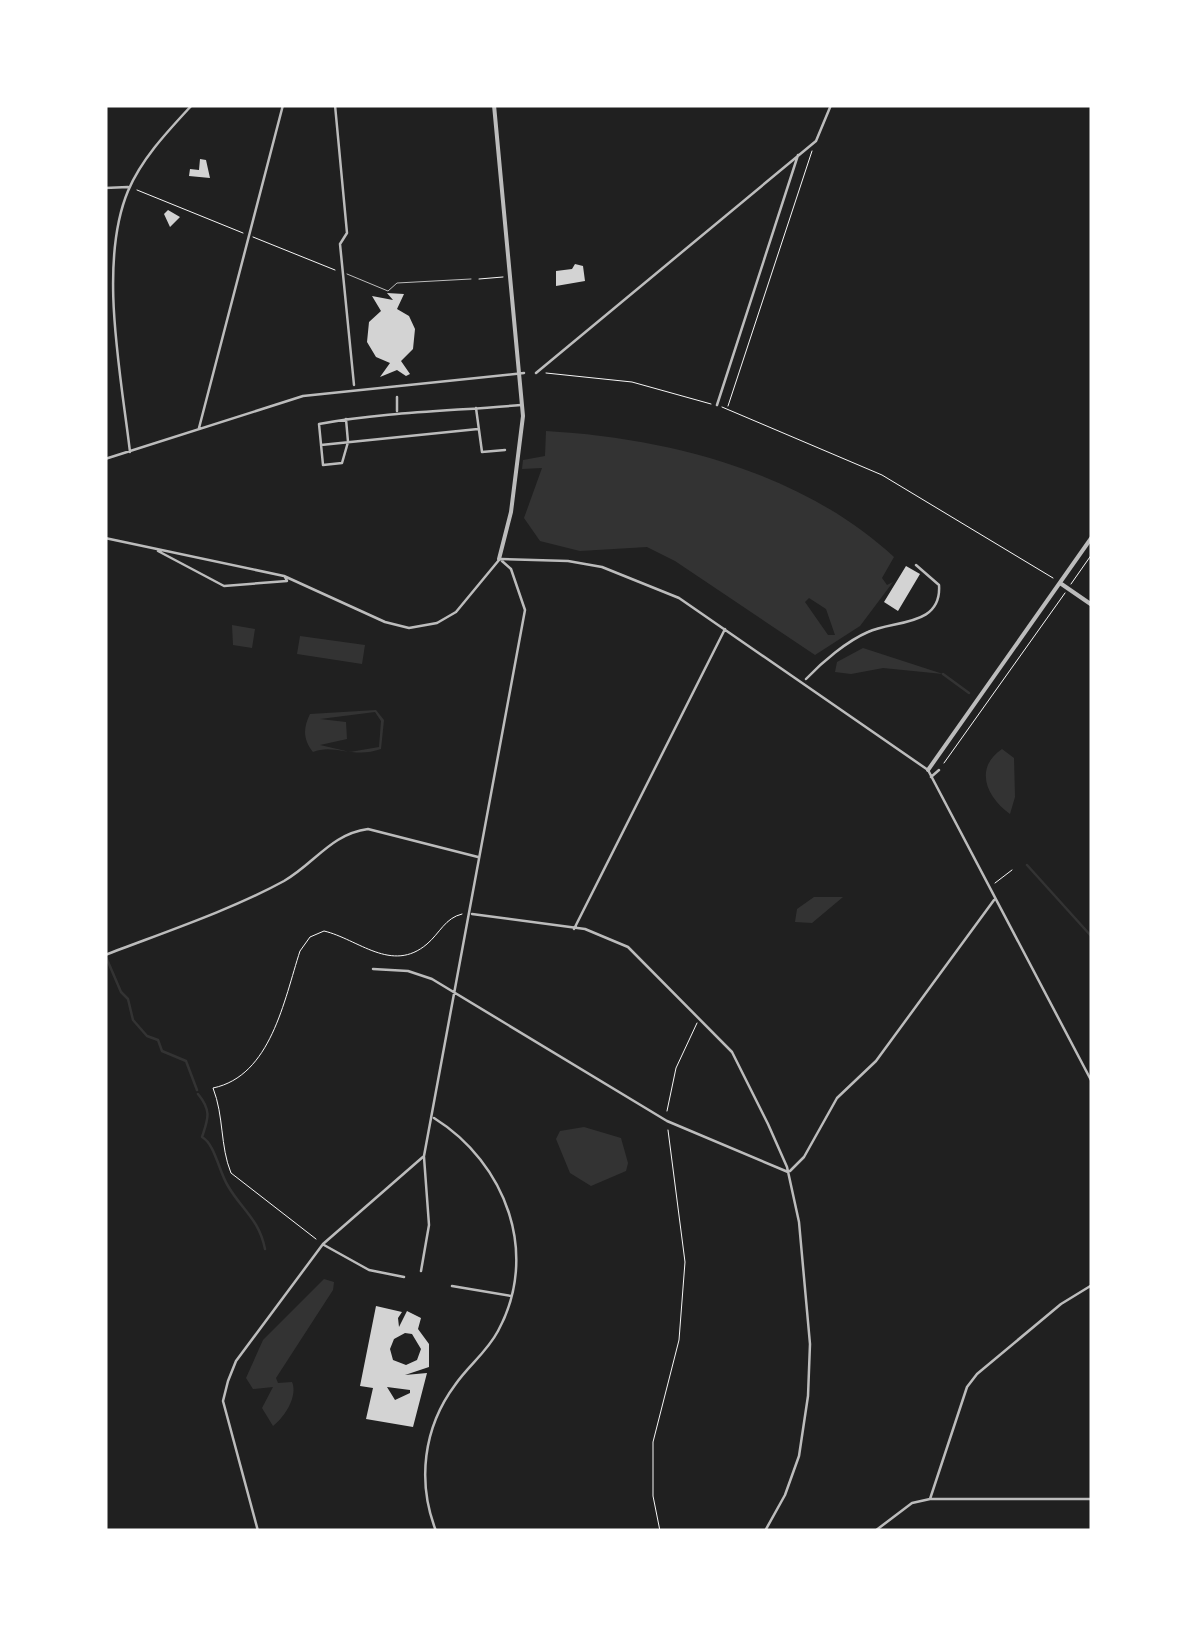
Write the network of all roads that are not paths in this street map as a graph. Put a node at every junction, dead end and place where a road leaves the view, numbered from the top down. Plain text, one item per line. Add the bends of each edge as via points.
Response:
1 (192, 105) edge
2 (282, 105) edge
3 (335, 105) edge
4 (494, 105) edge
5 (830, 106) edge
6 (798, 155) junction
7 (129, 187) junction
8 (105, 188) edge
9 (343, 273) junction
10 (471, 280) road end
11 (536, 372) road end
12 (521, 373) junction
13 (354, 388) junction
14 (396, 397) dead end
15 (522, 405) junction
16 (717, 406) road end
17 (476, 408) junction
18 (397, 412) junction
19 (346, 420) junction
20 (478, 429) junction
21 (198, 430) junction
22 (348, 442) junction
23 (322, 445) junction
24 (505, 450) dead end
25 (130, 452) junction
26 (105, 460) edge
27 (1092, 537) edge
28 (105, 538) edge
29 (153, 548) junction
30 (499, 559) junction
31 (916, 566) dead end
32 (284, 576) junction
33 (1060, 582) junction
34 (1092, 605) edge
35 (726, 627) junction
36 (804, 681) junction
37 (928, 770) junction
38 (940, 770) road end
39 (930, 778) junction
40 (482, 858) junction
41 (994, 900) junction
42 (470, 914) junction
43 (574, 928) junction
44 (105, 955) edge
45 (373, 969) dead end
46 (456, 992) junction
47 (1092, 1082) edge
48 (433, 1117) junction
49 (424, 1156) junction
50 (788, 1172) junction
51 (322, 1244) junction
52 (421, 1270) dead end
53 (404, 1278) dead end
54 (444, 1285) dead end
55 (1092, 1285) edge
56 (512, 1297) junction
57 (930, 1498) junction
58 (1092, 1499) edge
59 (258, 1531) edge
60 (436, 1531) edge
61 (765, 1531) edge
62 (875, 1531) edge

1 - 7 street
2 - 21 street
3 - 9 street via 347,233 340,244
4 - 12 street
5 - 6 street via 816,141
6 - 11 street
6 - 16 street
7 - 8 street
7 - 25 street via 114,247
9 - 10 lane via 388,292 397,283
9 - 13 street
12 - 13 street
12 - 15 street
13 - 21 street via 303,396
14 - 18 street
15 - 17 street
15 - 30 street
17 - 18 street
17 - 20 street
18 - 19 street
19 - 22 street
19 - 23 street via 320,424
20 - 22 street
20 - 24 street via 482,452
21 - 25 street
22 - 23 street
22 - 23 street via 342,464 323,465
25 - 26 street
27 - 33 street
28 - 29 street
29 - 32 street
29 - 32 street via 224,586
30 - 32 street via 456,612 414,628 385,622
30 - 35 street via 568,560 609,569 679,598
30 - 40 street via 512,568 525,610
31 - 36 street via 939,585 928,611 912,622 867,632
33 - 34 street
33 - 37 street
35 - 36 street
35 - 43 street
36 - 37 street
37 - 39 street
38 - 39 street
39 - 41 street
40 - 42 street
40 - 44 street via 356,830 285,880
41 - 47 street
41 - 50 street
42 - 43 street
42 - 46 street
43 - 50 street via 628,947 732,1052
45 - 46 street via 408,970
46 - 48 street
46 - 50 street via 666,1120
48 - 49 street
48 - 56 street via 486,1166 508,1203 516,1256
49 - 51 street
49 - 52 street via 429,1226
50 - 61 street via 806,1267 809,1385 794,1472
51 - 53 street via 369,1270
51 - 59 street via 236,1360 228,1381 224,1401
54 - 56 street
55 - 57 street via 967,1387
56 - 60 street via 495,1338 449,1394 429,1439 425,1494
57 - 58 street
57 - 62 street

